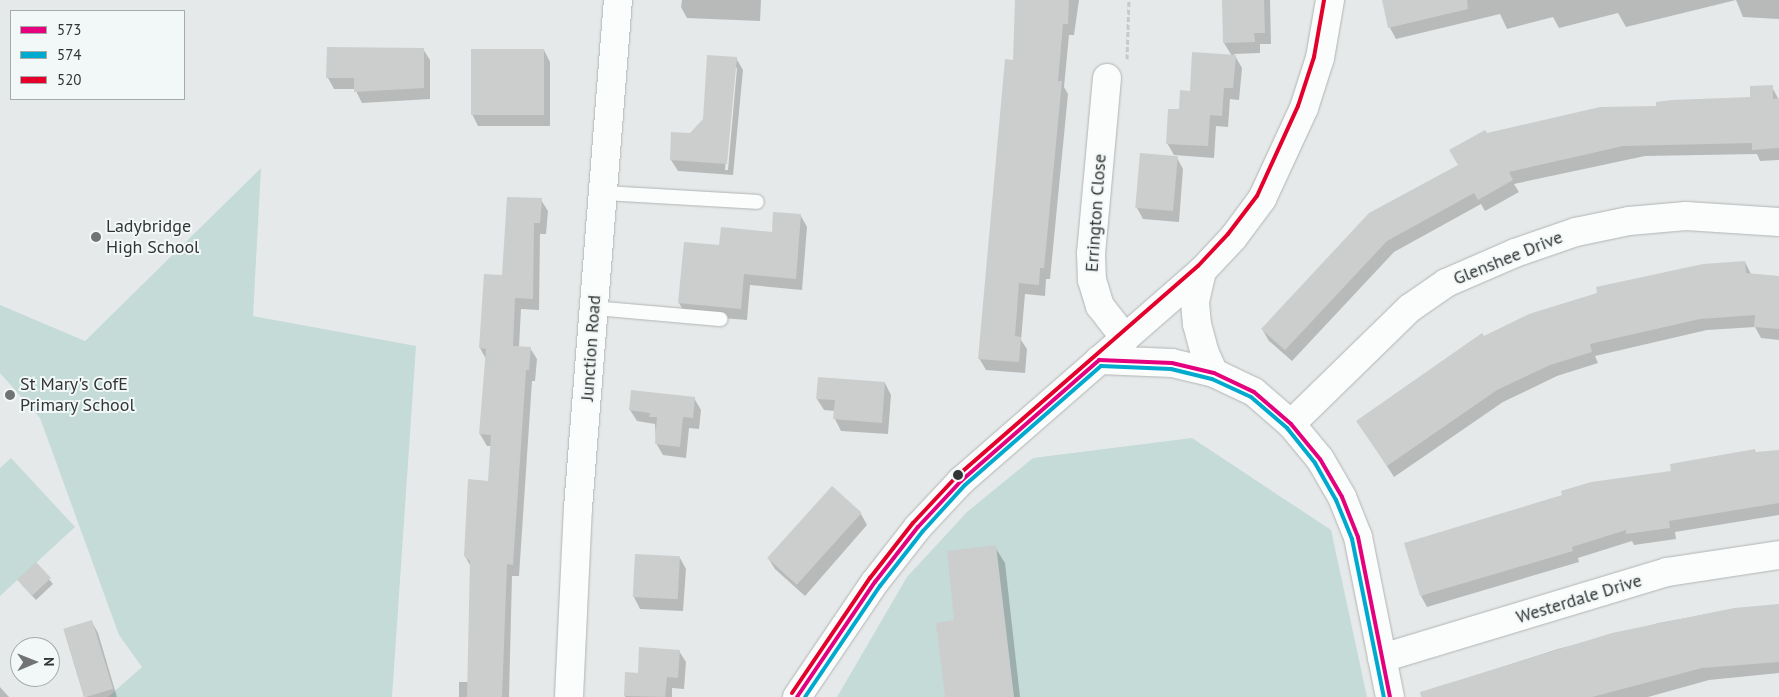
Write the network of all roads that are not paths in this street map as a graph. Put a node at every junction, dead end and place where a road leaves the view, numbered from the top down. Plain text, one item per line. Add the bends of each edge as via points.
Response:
1 (618, 0) edge
2 (1330, 0) edge
3 (1107, 78) road end
4 (603, 193) junction
5 (757, 202) dead end
6 (1779, 222) edge
7 (1202, 271) junction
8 (594, 308) junction
9 (721, 319) dead end
10 (1125, 338) junction
11 (1099, 360) junction
12 (1214, 373) junction
13 (1291, 424) junction
14 (1779, 555) edge
15 (1382, 658) junction
16 (569, 697) edge
17 (797, 697) edge
18 (1390, 697) edge

1 - 4 street, Junction Road
2 - 7 street via 1320,58 1286,152 1262,199 1233,238
3 - 10 street, Errington Close via 1091,252 1092,280 1100,306
4 - 5 lane
4 - 8 street, Junction Road
6 - 13 street, Glenshee Drive via 1686,216 1629,221 1576,232 1516,253 1446,283 1410,308
7 - 10 street
7 - 12 street via 1195,302 1204,351
8 - 9 lane
8 - 16 street, Junction Road via 578,508
10 - 11 street
11 - 12 street via 1172,363
11 - 17 street via 961,481 918,526 875,582
12 - 13 street via 1254,392
13 - 15 street via 1320,460 1342,497 1358,537
14 - 15 street, Westerdale Drive via 1667,572
15 - 18 street

